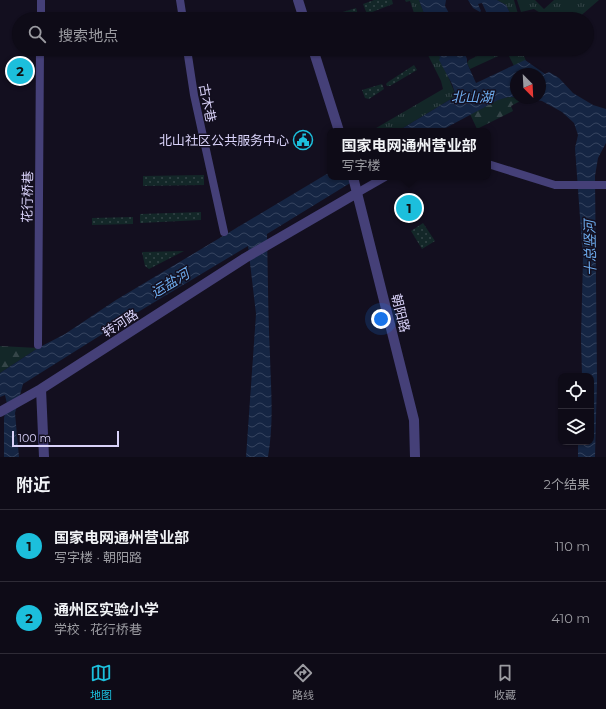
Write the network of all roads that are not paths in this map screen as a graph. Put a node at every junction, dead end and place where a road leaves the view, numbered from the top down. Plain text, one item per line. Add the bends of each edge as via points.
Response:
1 (41, 0) edge
2 (180, 0) edge
3 (298, 0) edge
4 (40, 12) edge
5 (182, 12) edge
6 (302, 12) edge
7 (40, 56) edge
8 (188, 56) edge
9 (315, 56) edge
10 (338, 128) edge
11 (491, 165) edge
12 (374, 180) edge
13 (355, 185) edge
14 (606, 185) edge
15 (224, 232) dead end
16 (38, 345) dead end
17 (41, 389) junction
18 (0, 412) edge
19 (44, 457) edge
20 (415, 457) edge

1 - 4 street
2 - 5 street
3 - 6 street
7 - 16 street, 花行桥巷
8 - 15 street, 古木巷
9 - 10 street
11 - 14 street via 555,185
12 - 13 street
13 - 17 street, 转河路 via 271,242
13 - 20 street, 朝阳路 via 414,420
17 - 18 street, 转河路
17 - 19 street

